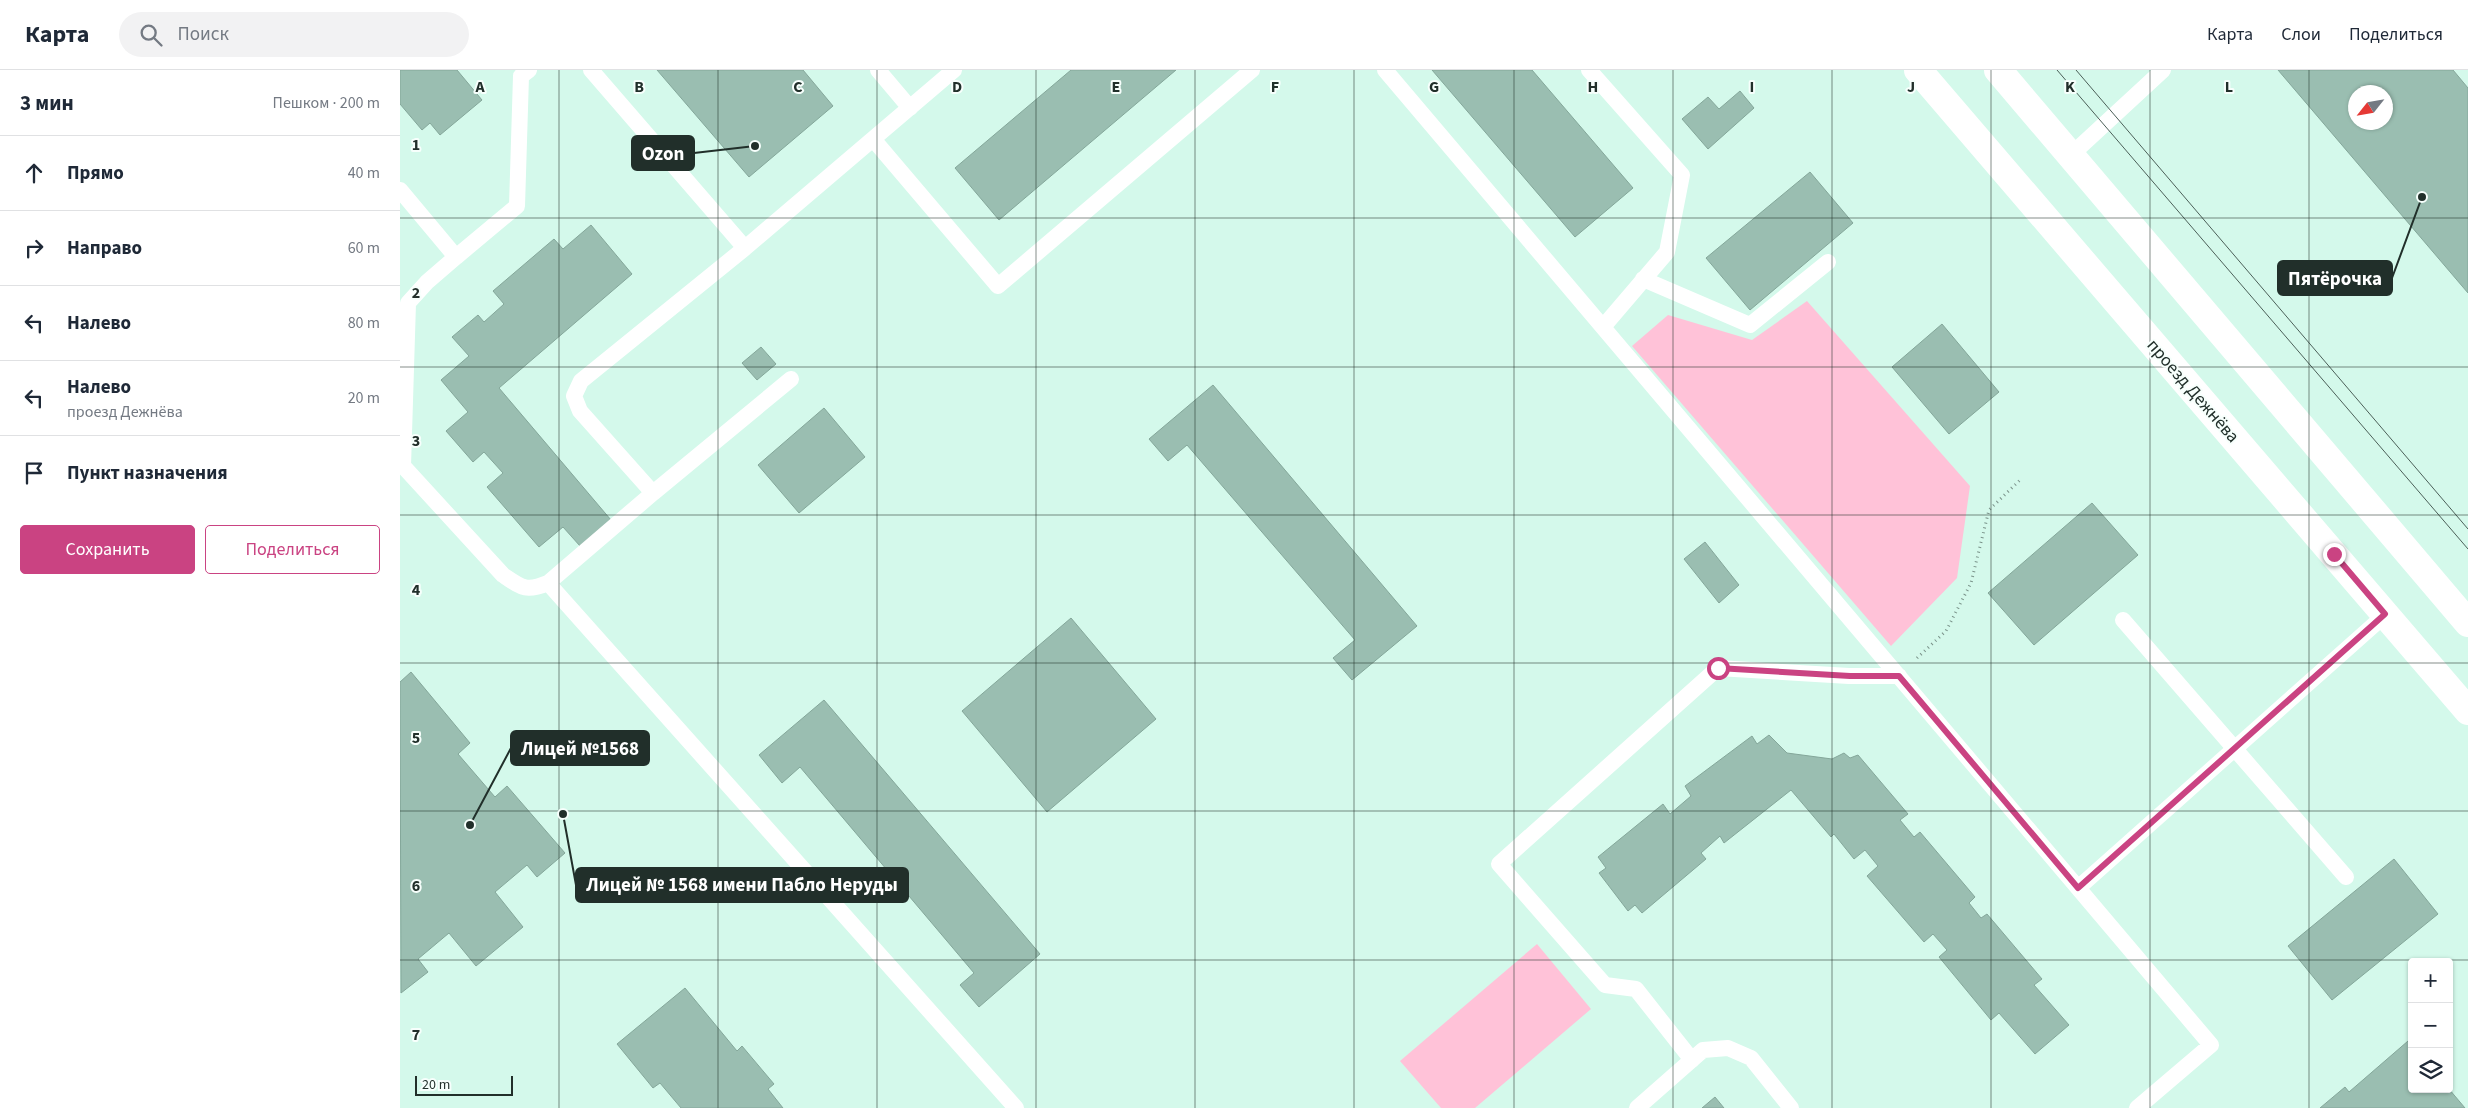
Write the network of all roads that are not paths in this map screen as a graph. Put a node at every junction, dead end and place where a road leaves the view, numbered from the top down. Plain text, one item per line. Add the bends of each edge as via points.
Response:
1 (592, 70) edge
2 (878, 70) edge
3 (954, 70) edge
4 (1252, 70) edge
5 (1386, 70) edge
6 (1589, 70) edge
7 (1918, 70) edge
8 (1998, 70) edge
9 (2163, 70) edge
10 (522, 72) edge
11 (910, 108) junction
12 (873, 139) junction
13 (2070, 156) junction
14 (400, 190) edge
15 (745, 248) junction
16 (456, 257) junction
17 (1828, 262) dead end
18 (1643, 279) junction
19 (1603, 327) junction
20 (791, 379) dead end
21 (653, 494) junction
22 (548, 583) junction
23 (2385, 614) junction
24 (2123, 620) dead end
25 (2468, 623) edge
26 (1899, 676) junction
27 (2468, 712) edge
28 (2235, 749) junction
29 (2346, 878) dead end
30 (2078, 888) junction
31 (1692, 1060) junction
32 (1016, 1108) edge
33 (1637, 1108) edge
34 (1791, 1108) edge
35 (2136, 1108) edge

1 - 15 lane
2 - 11 lane
3 - 11 lane
4 - 12 lane via 998,286
5 - 19 lane
6 - 18 lane via 1682,175 1667,252
7 - 23 main road, проезд Дежнёва
8 - 13 main road
9 - 13 lane
10 - 16 lane via 517,206
11 - 12 lane
12 - 15 lane
13 - 25 main road
14 - 16 lane
15 - 21 lane via 581,380 574,396 580,411
16 - 22 lane via 408,303 403,466 503,575 522,588
17 - 18 lane via 1750,325
18 - 19 lane
19 - 26 lane
20 - 21 lane
21 - 22 lane
22 - 32 lane
23 - 27 main road, проезд Дежнёва
23 - 28 lane
24 - 28 lane
26 - 30 lane
26 - 31 lane via 1718,668 1499,864 1605,984 1636,989
28 - 29 lane
28 - 30 lane
30 - 35 lane via 2211,1045
31 - 33 lane
31 - 34 lane via 1703,1050 1728,1048 1750,1058

